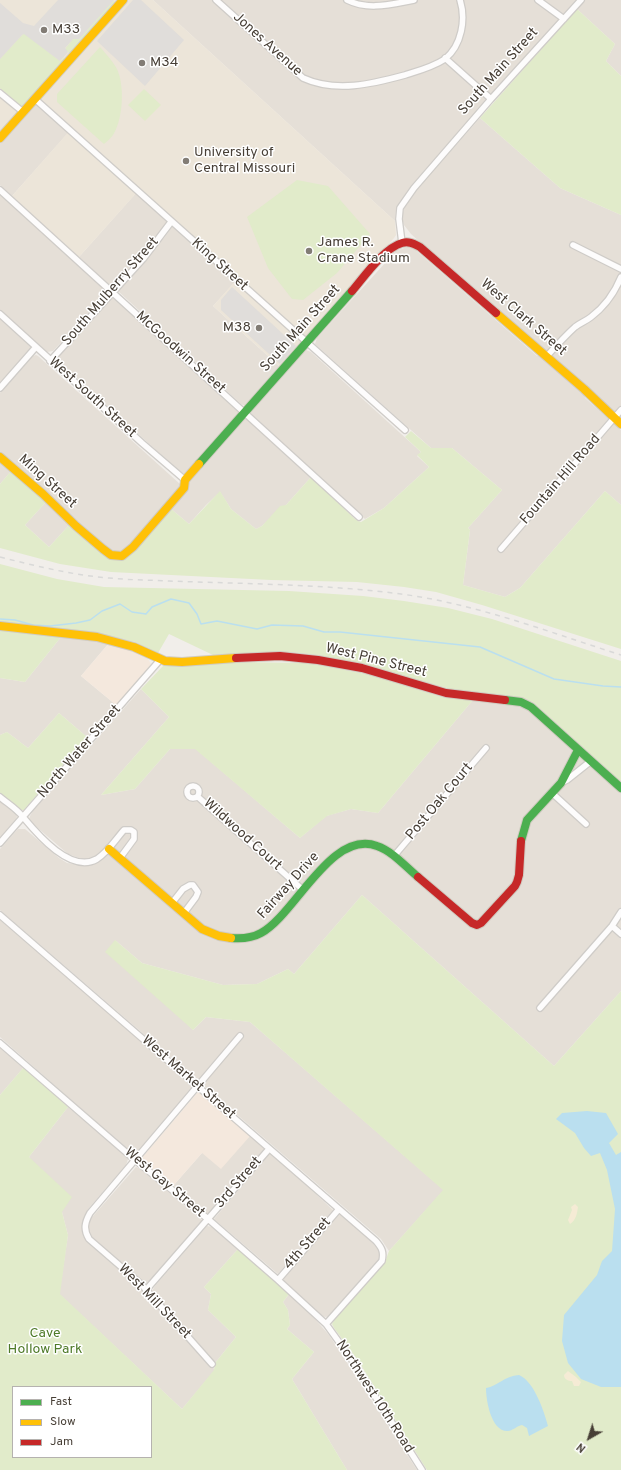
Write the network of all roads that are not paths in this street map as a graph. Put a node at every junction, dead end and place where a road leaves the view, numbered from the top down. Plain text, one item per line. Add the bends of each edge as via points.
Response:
1 (123, 0) edge
2 (216, 0) edge
3 (347, 0) edge
4 (414, 0) edge
5 (460, 0) edge
6 (538, 0) edge
7 (581, 0) edge
8 (564, 19) junction
9 (445, 58) junction
10 (0, 93) edge
11 (35, 99) junction
12 (492, 99) junction
13 (23, 112) junction
14 (0, 138) edge
15 (0, 190) edge
16 (171, 222) junction
17 (402, 243) junction
18 (572, 246) dead end
19 (621, 269) edge
20 (621, 277) edge
21 (112, 292) junction
22 (0, 314) edge
23 (306, 342) junction
24 (36, 347) junction
25 (547, 356) junction
26 (50, 361) junction
27 (0, 388) edge
28 (621, 410) edge
29 (244, 412) junction
30 (614, 418) junction
31 (621, 424) edge
32 (405, 430) dead end
33 (0, 457) edge
34 (185, 480) junction
35 (359, 517) dead end
36 (76, 526) joint
37 (501, 549) dead end
38 (0, 626) edge
39 (160, 660) junction
40 (486, 748) dead end
41 (578, 750) junction
42 (591, 762) junction
43 (561, 783) junction
44 (621, 788) edge
45 (552, 793) junction
46 (0, 797) edge
47 (198, 797) dead end
48 (23, 817) junction
49 (586, 824) dead end
50 (0, 843) edge
51 (109, 849) junction
52 (394, 856) junction
53 (120, 858) junction
54 (303, 890) junction
55 (172, 903) junction
56 (621, 912) edge
57 (184, 913) junction
58 (0, 915) edge
59 (612, 926) junction
60 (621, 934) edge
61 (540, 1008) dead end
62 (240, 1036) dead end
63 (0, 1043) edge
64 (198, 1087) junction
65 (269, 1148) junction
66 (135, 1160) junction
67 (339, 1209) junction
68 (208, 1219) junction
69 (278, 1280) junction
70 (146, 1290) junction
71 (326, 1324) junction
72 (212, 1364) dead end
73 (422, 1470) edge

1 - 11 street
2 - 9 street, Jones Avenue via 303,78 311,82 356,86 379,82 421,70
3 - 4 street via 360,5 375,6
5 - 9 street, Jones Avenue via 463,9 462,28 454,47
6 - 8 street
7 - 8 street, South Main Street
8 - 12 street, South Main Street
9 - 12 street
10 - 13 street
11 - 13 street
11 - 16 street, King Street
12 - 17 street, South Main Street via 414,188 400,208
13 - 14 street
15 - 21 street, McGoodwin Street
16 - 21 street, South Mulberry Street
16 - 23 street, King Street
17 - 23 street, South Main Street via 392,247 379,260
17 - 25 street, West Clark Street via 420,247
18 - 19 street
20 - 25 street via 600,309 560,340
21 - 26 street, South Mulberry Street
21 - 29 street, McGoodwin Street
22 - 24 street, West South Street
23 - 29 street, South Main Street
23 - 32 street, King Street
24 - 26 street, West South Street
24 - 27 street
25 - 30 street, West Clark Street
26 - 34 street, West South Street
28 - 30 street, Fountain Hill Road
29 - 34 street, South Main Street
29 - 35 street, McGoodwin Street
30 - 31 street, West Clark Street
30 - 37 street, Fountain Hill Road
33 - 36 street, Ming Street
34 - 36 street, South Main Street via 184,488 134,547 122,556 111,555
38 - 39 street, West Pine Street via 97,637 134,647
39 - 41 street, West Pine Street via 182,662 280,656 318,660 362,668 446,693 521,702 531,707
39 - 48 street, North Water Street
40 - 52 street, Post Oak Court
41 - 42 street, West Pine Street
41 - 43 street, Fairway Drive
42 - 43 street
42 - 44 street, West Pine Street
43 - 45 street, Fairway Drive
45 - 49 street
45 - 52 street, Fairway Drive via 524,825 518,880 515,886 477,925
46 - 48 street
47 - 54 street, Wildwood Court
48 - 50 street, North Water Street
48 - 51 street via 27,824 71,860 86,862 96,859
51 - 53 street, Fairway Drive
51 - 53 street via 124,830 131,830 134,839
52 - 54 street, Fairway Drive via 383,848 370,844 350,846 332,858
53 - 55 street, Fairway Drive
54 - 57 street, Fairway Drive via 272,926 262,933 238,939 212,934
55 - 57 street, Fairway Drive
55 - 57 street via 186,887 193,886 198,892
56 - 59 street
58 - 64 street, West Market Street
59 - 60 street
59 - 61 street
62 - 64 street
63 - 66 street, West Gay Street
64 - 65 street, West Market Street
64 - 66 street
65 - 67 street, West Market Street
65 - 68 street, 3rd Street
66 - 68 street, West Gay Street
66 - 70 street, West Mill Street via 90,1213 86,1222 86,1234
67 - 69 street, 4th Street
67 - 71 street, West Market Street via 376,1241 384,1253 382,1261
68 - 69 street, West Gay Street
68 - 70 street, 3rd Street
69 - 71 street, West Gay Street
70 - 72 street, West Mill Street
71 - 73 street, Northwest 10th Road

